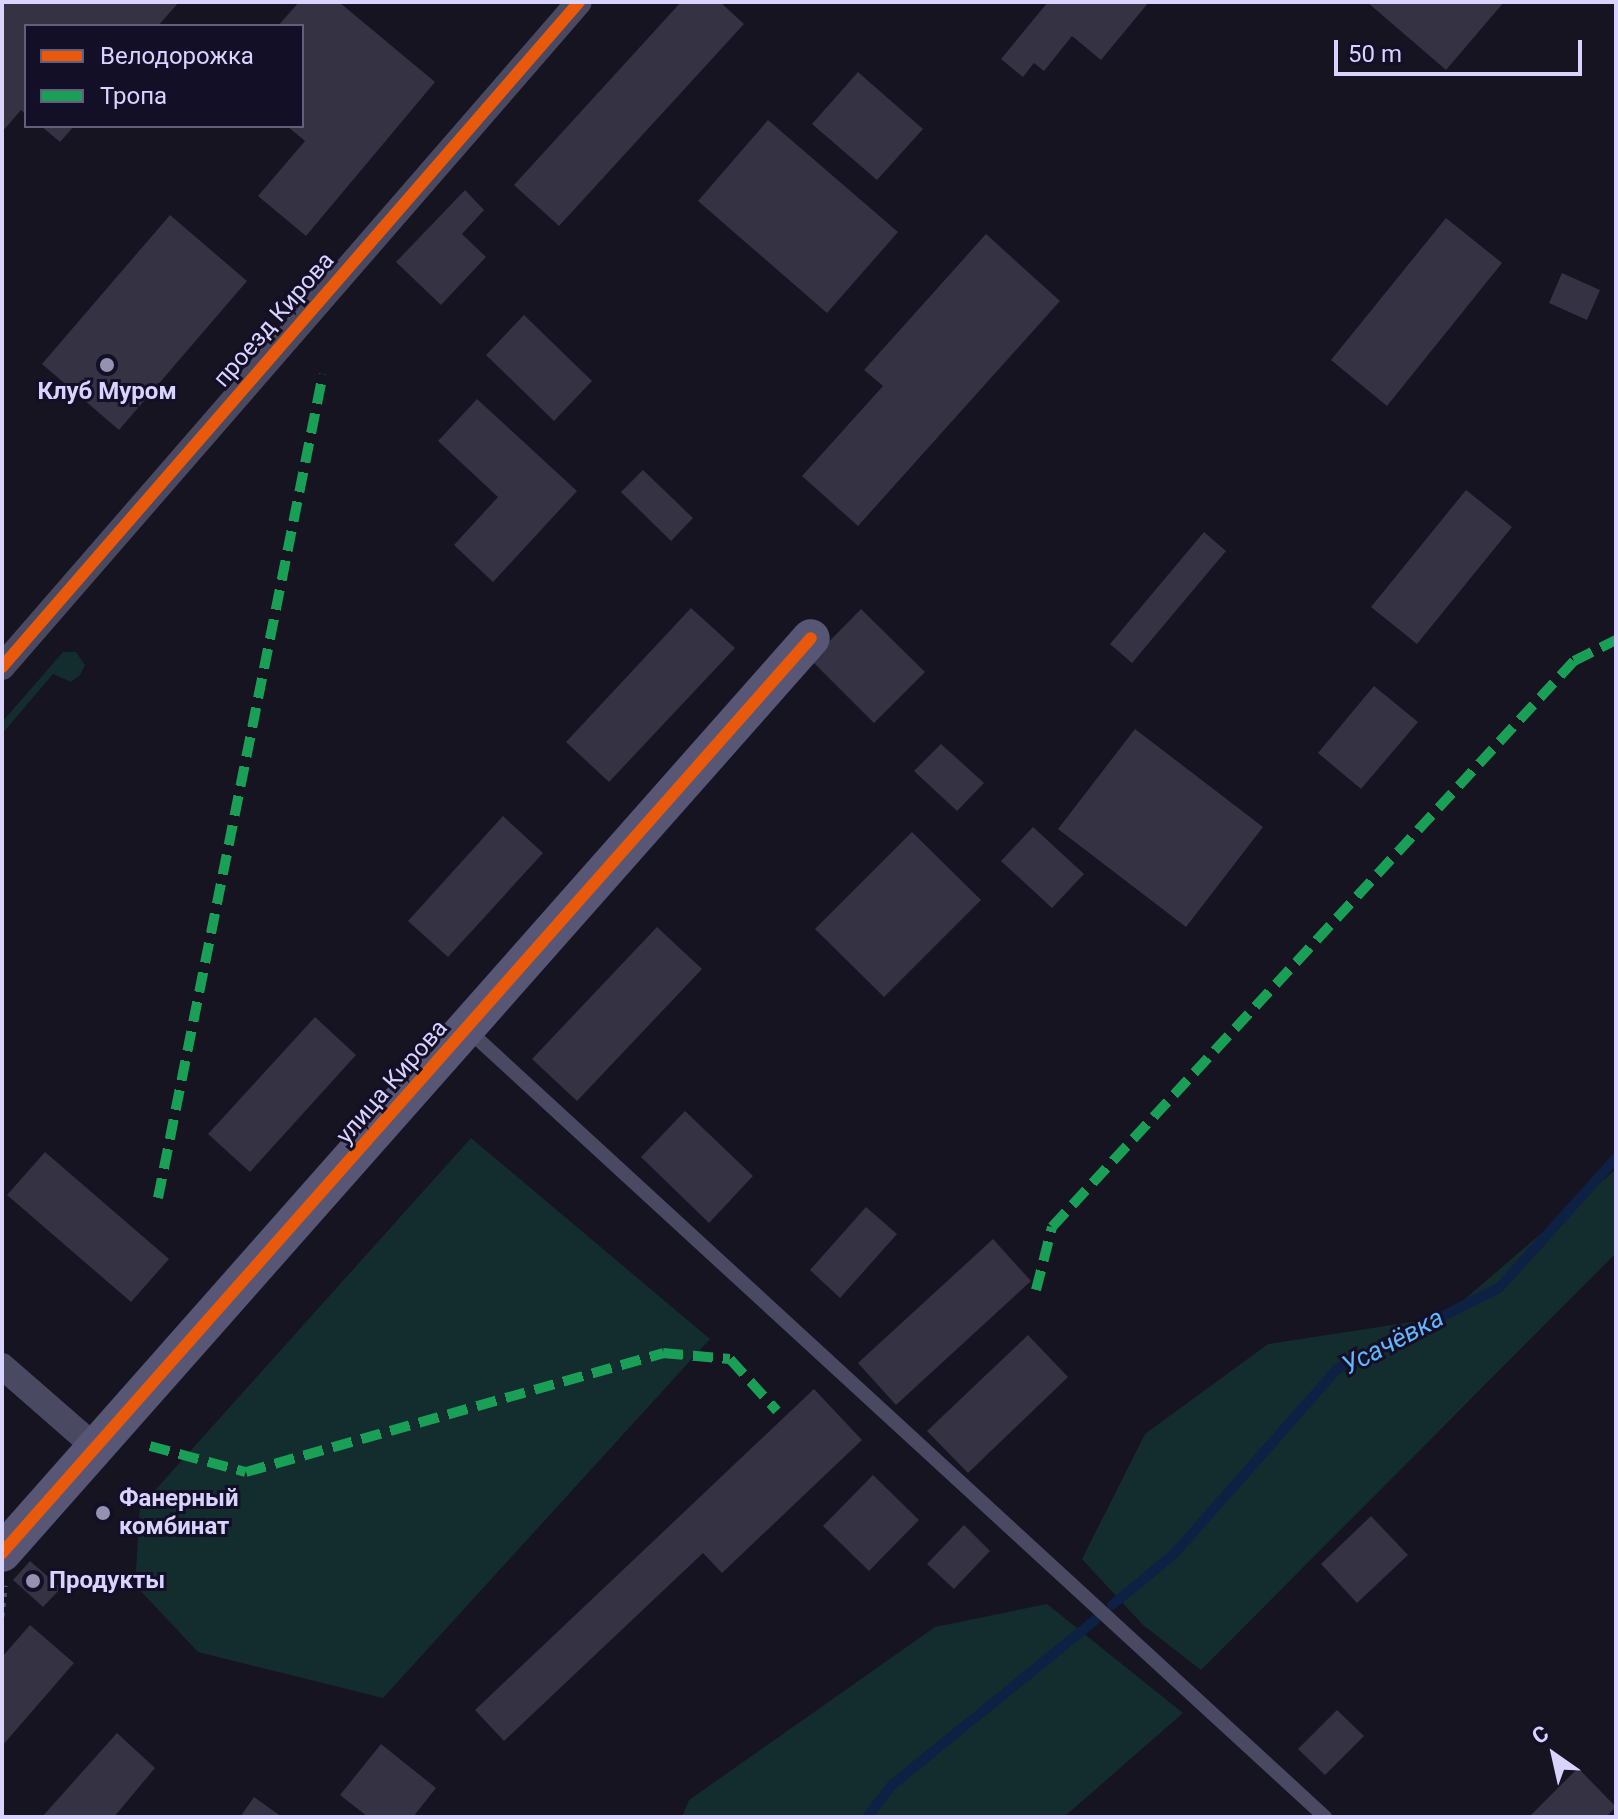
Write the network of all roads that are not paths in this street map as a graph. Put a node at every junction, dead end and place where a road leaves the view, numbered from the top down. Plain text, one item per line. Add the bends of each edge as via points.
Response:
1 (579, 2) edge
2 (811, 638) dead end
3 (2, 667) edge
4 (468, 1030) junction
5 (2, 1366) edge
6 (97, 1449) junction
7 (2, 1553) edge
8 (1325, 1817) edge

1 - 3 street, проезд Кирова
2 - 4 street, улица Кирова
4 - 6 street, улица Кирова
4 - 8 lane
5 - 6 street
6 - 7 street, улица Кирова

